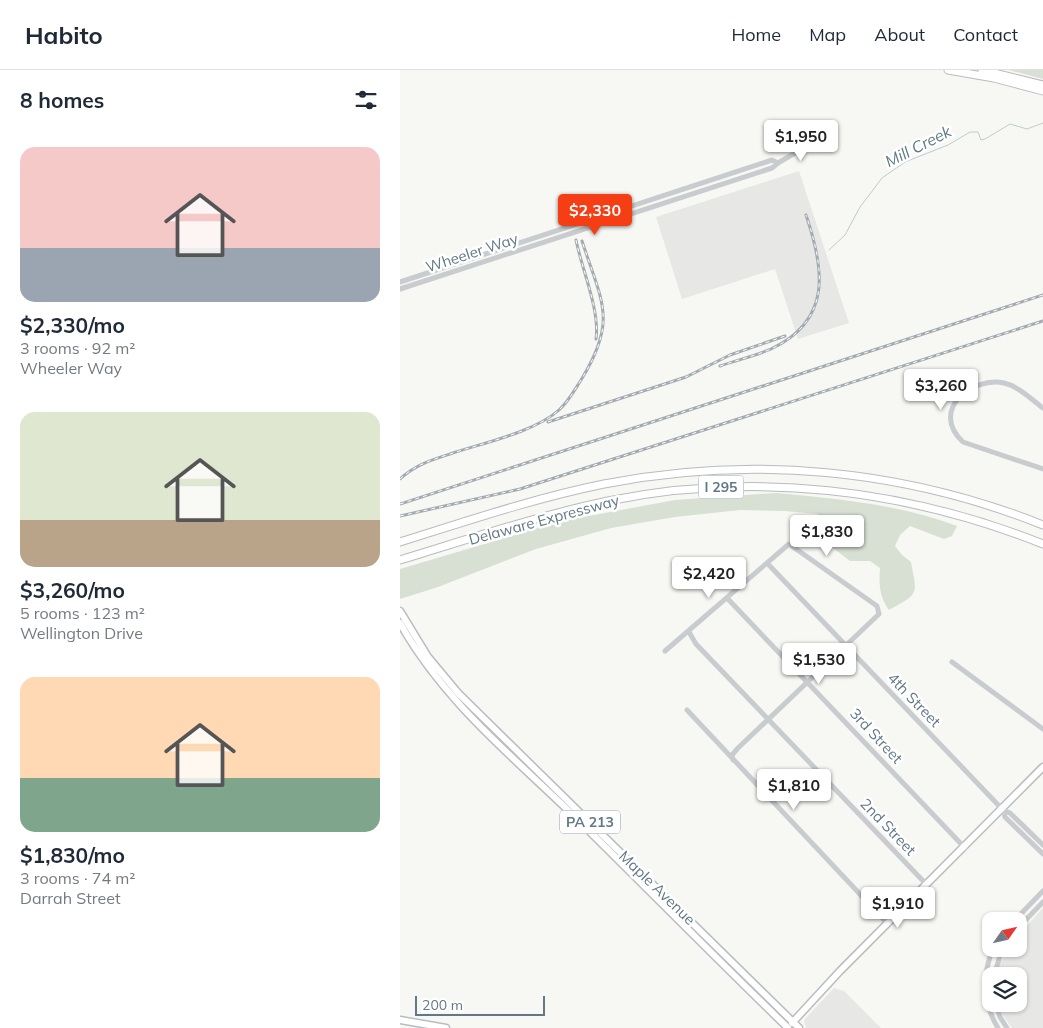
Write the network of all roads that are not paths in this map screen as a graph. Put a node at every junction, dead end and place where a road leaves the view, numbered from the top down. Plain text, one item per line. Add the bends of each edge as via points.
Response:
1 (948, 70) edge
2 (982, 70) edge
3 (1043, 85) edge
4 (1043, 91) edge
5 (812, 143) dead end
6 (778, 163) junction
7 (400, 282) edge
8 (400, 289) edge
9 (1043, 408) edge
10 (1043, 469) edge
11 (1043, 525) edge
12 (400, 542) edge
13 (1043, 544) edge
14 (400, 560) edge
15 (767, 562) junction
16 (727, 598) junction
17 (400, 611) edge
18 (400, 624) edge
19 (689, 632) junction
20 (846, 646) junction
21 (665, 651) dead end
22 (952, 662) dead end
23 (808, 682) junction
24 (687, 710) dead end
25 (769, 719) junction
26 (1043, 729) edge
27 (733, 760) junction
28 (1043, 767) edge
29 (1003, 810) junction
30 (1043, 845) edge
31 (965, 848) junction
32 (1043, 854) edge
33 (927, 885) junction
34 (1043, 891) edge
35 (1043, 902) edge
36 (1023, 912) edge
37 (1028, 918) edge
38 (888, 924) junction
39 (990, 958) edge
40 (998, 1012) edge
41 (400, 1020) edge
42 (793, 1022) junction
43 (446, 1028) edge
44 (788, 1028) edge
45 (799, 1028) edge
46 (998, 1028) edge
47 (1007, 1028) edge

1 - 4 highway
2 - 3 highway
5 - 6 street, Wheeler Way
6 - 7 street, Wheeler Way via 772,160
6 - 8 street, Wheeler Way via 772,168
9 - 10 street via 1008,384 991,383 962,394 954,402 950,420 954,432 963,442
11 - 12 highway, Delaware Expressway / I 295 via 980,503 898,482 806,470 736,469 669,474 590,487
13 - 14 highway, Delaware Expressway / I 295 via 973,519 892,499 807,488 728,487 653,494 580,507
15 - 16 street
15 - 20 street, 4th Street
15 - 20 street via 790,544 874,602 879,614
16 - 19 street
16 - 23 street, 3rd Street
17 - 42 main road, Maple Avenue / PA 213 via 428,657 458,693
18 - 44 main road, Maple Avenue / PA 213 via 457,702
19 - 21 street
19 - 25 street, 2nd Street via 696,644
20 - 23 street
20 - 29 street, 4th Street
22 - 26 street
23 - 25 street
23 - 31 street, 3rd Street
24 - 27 street
25 - 27 street via 734,753
25 - 33 street, 2nd Street
27 - 38 street
28 - 29 main road
29 - 30 street, 4th Street
29 - 31 main road
29 - 32 street, 4th Street via 1005,817
31 - 33 main road
33 - 38 main road
34 - 36 street
35 - 37 street
38 - 42 main road
39 - 46 street via 986,994
40 - 47 street
41 - 43 main road
42 - 44 main road
42 - 45 main road, Maple Avenue / PA 213

